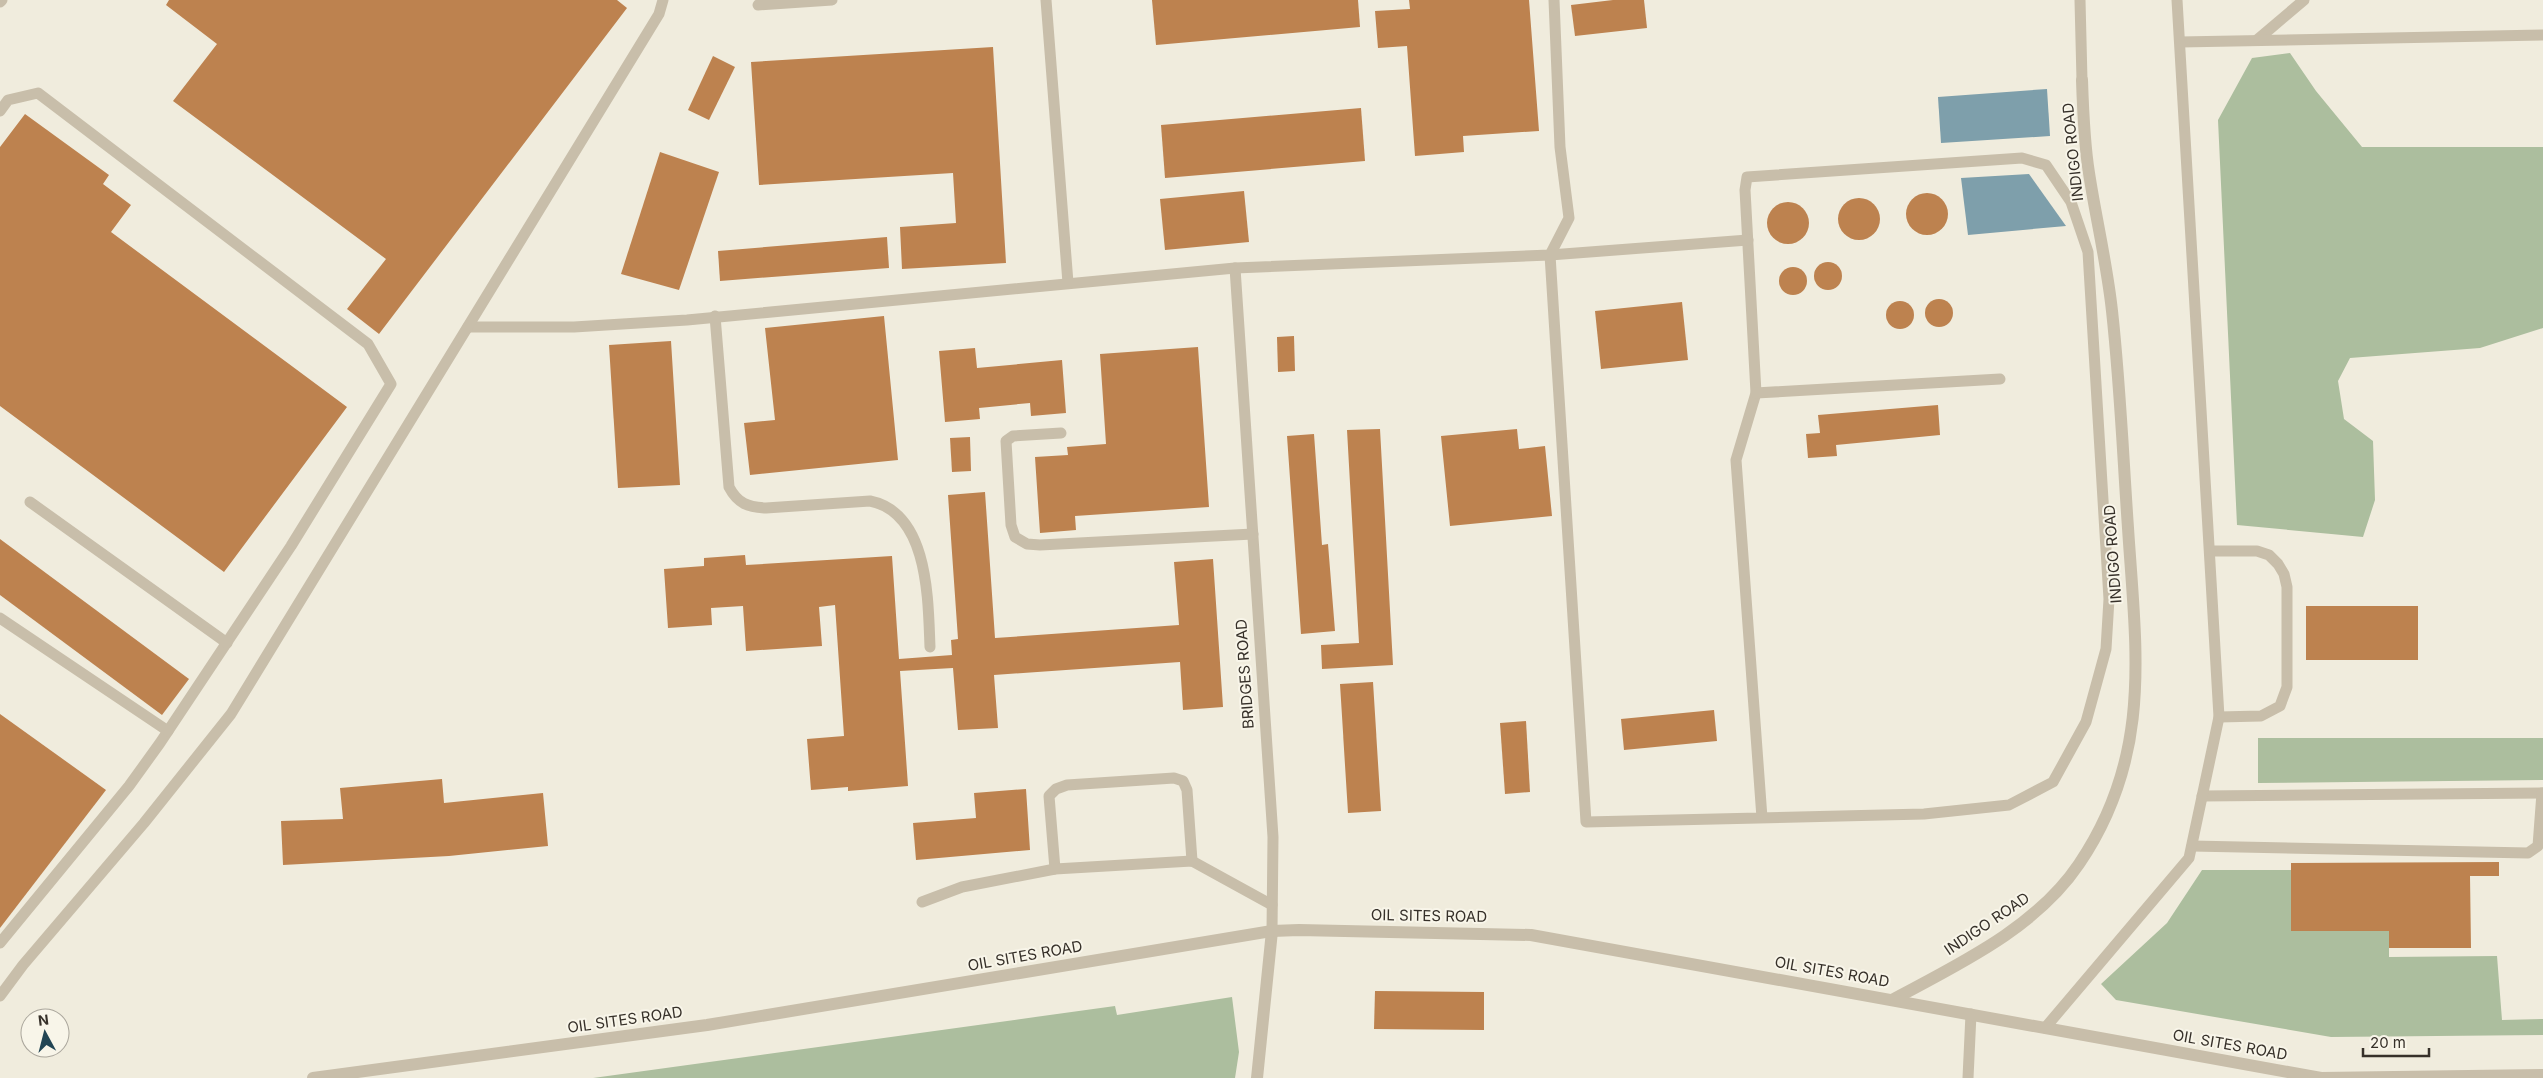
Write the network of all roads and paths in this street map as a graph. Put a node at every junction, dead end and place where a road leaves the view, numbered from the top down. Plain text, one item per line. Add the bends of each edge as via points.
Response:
1 (663, 0) edge
2 (668, 0) edge
3 (832, 0) edge
4 (1046, 0) edge
5 (1554, 0) edge
6 (2080, 0) edge
7 (2177, 0) edge
8 (2304, 0) edge
9 (758, 5) dead end
10 (659, 14) junction
11 (2543, 35) edge
12 (2256, 40) junction
13 (2180, 42) junction
14 (2082, 80) joint
15 (0, 111) edge
16 (1748, 240) junction
17 (1550, 254) junction
18 (1235, 268) junction
19 (1068, 283) junction
20 (715, 316) junction
21 (468, 327) junction
22 (2000, 379) dead end
23 (1756, 393) junction
24 (1061, 433) dead end
25 (30, 502) dead end
26 (1253, 534) junction
27 (2210, 551) junction
28 (0, 618) edge
29 (227, 643) junction
30 (930, 647) dead end
31 (2220, 717) junction
32 (168, 731) junction
33 (2542, 793) edge
34 (2202, 796) junction
35 (1762, 818) junction
36 (2192, 846) junction
37 (1192, 860) junction
38 (1055, 868) junction
39 (922, 902) dead end
40 (1272, 905) junction
41 (1272, 931) junction
42 (0, 943) edge
43 (0, 996) edge
44 (1892, 1000) junction
45 (1971, 1014) junction
46 (2045, 1028) junction
47 (2543, 1075) edge
48 (313, 1078) edge
49 (1257, 1078) edge
50 (1968, 1078) edge

1 - 10 lane
2 - 10 lane
3 - 9 lane
4 - 19 lane
5 - 17 lane via 1560,147 1569,218
6 - 14 lane, INDIGO ROAD
7 - 13 lane
8 - 12 lane
10 - 21 lane
11 - 12 lane
12 - 13 lane
13 - 27 lane
14 - 44 street, INDIGO ROAD via 2088,170 2112,310 2119,400 2136,658 2130,744 2112,802 2096,836 2078,865 2044,906 1954,967
15 - 29 lane via 8,100 38,93 368,344 392,384
16 - 17 lane
16 - 23 lane
16 - 35 lane via 1747,177 2022,158 2046,165 2072,202 2088,252 2109,599 2106,649 2086,722 2053,782 2009,805 1924,814
17 - 18 lane
17 - 35 lane via 1586,822
18 - 19 lane
18 - 26 lane, BRIDGES ROAD
19 - 20 lane
20 - 21 lane via 574,327
20 - 30 lane via 730,487 736,500 750,507 766,508 870,501 885,504 896,512 922,558
21 - 43 lane via 231,714 144,823 22,965
22 - 23 lane
23 - 35 lane via 1736,460
24 - 26 lane via 1013,436 1006,441 1011,525 1015,538 1026,544
25 - 29 lane
26 - 40 lane, BRIDGES ROAD via 1273,837
27 - 31 lane
27 - 31 lane via 2257,551 2269,555 2278,564 2287,587 2287,687 2280,706 2261,716
28 - 32 lane
29 - 32 lane
31 - 34 lane
32 - 42 lane via 129,786
33 - 34 lane
33 - 36 lane via 2538,846 2528,853
34 - 36 lane
36 - 46 lane via 2189,858
37 - 38 lane
37 - 38 lane via 1187,790 1183,781 1174,778 1056,788 1049,796
37 - 40 lane
38 - 39 lane via 962,887
40 - 41 lane, BRIDGES ROAD
41 - 44 street, OIL SITES ROAD via 1531,935
41 - 48 street, OIL SITES ROAD via 708,1025
41 - 49 street, BRIDGES ROAD
44 - 45 street, OIL SITES ROAD
45 - 46 street, OIL SITES ROAD
45 - 50 lane
46 - 47 street, OIL SITES ROAD via 2321,1078

